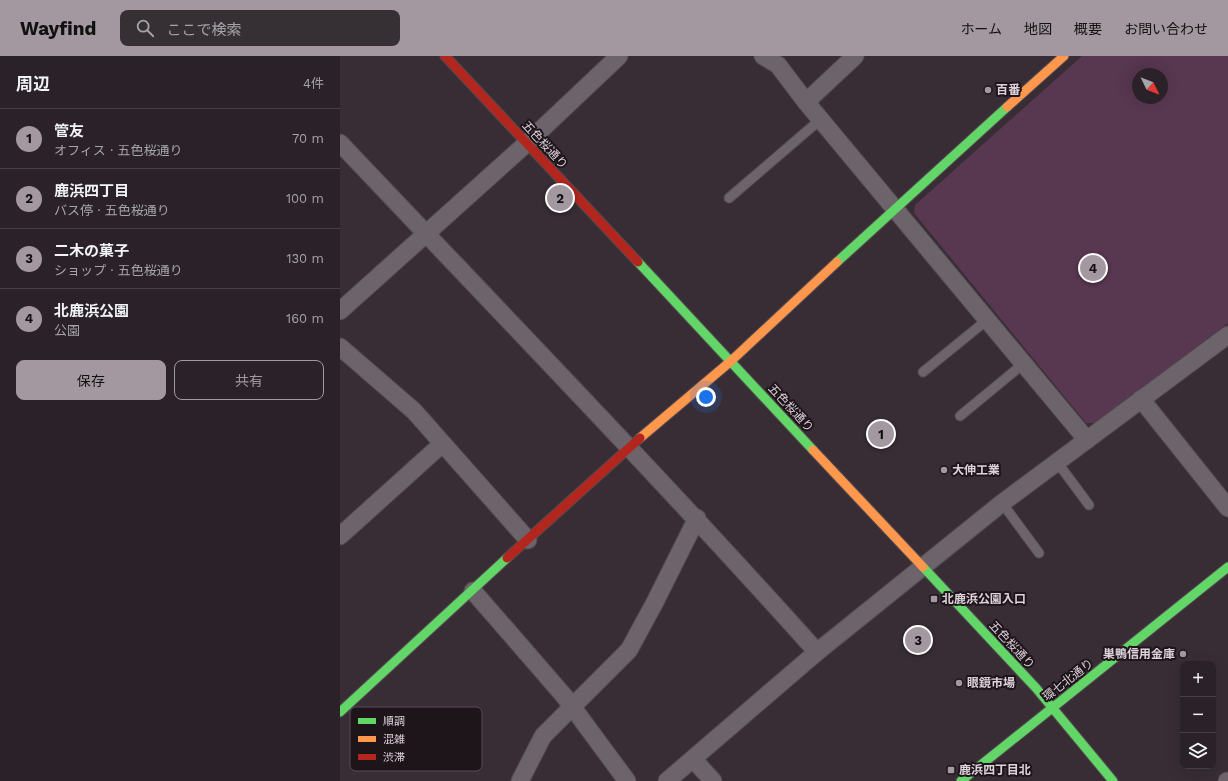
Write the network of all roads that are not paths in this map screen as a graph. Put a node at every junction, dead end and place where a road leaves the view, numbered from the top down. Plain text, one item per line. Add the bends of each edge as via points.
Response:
1 (445, 56) edge
2 (619, 56) edge
3 (763, 56) edge
4 (855, 56) edge
5 (1064, 56) edge
6 (806, 102) junction
7 (821, 119) junction
8 (340, 143) edge
9 (527, 143) junction
10 (728, 198) dead end
11 (894, 209) junction
12 (426, 234) junction
13 (340, 310) edge
14 (987, 320) junction
15 (1228, 335) edge
16 (340, 347) edge
17 (731, 361) junction
18 (1023, 364) junction
19 (923, 372) dead end
20 (1141, 399) junction
21 (960, 416) dead end
22 (1087, 440) junction
23 (442, 444) junction
24 (628, 447) junction
25 (1057, 462) junction
26 (1002, 504) junction
27 (1089, 505) dead end
28 (1228, 508) edge
29 (697, 518) junction
30 (340, 536) edge
31 (528, 540) junction
32 (1039, 553) dead end
33 (923, 567) junction
34 (1228, 568) edge
35 (473, 591) junction
36 (817, 652) junction
37 (571, 706) junction
38 (1053, 707) junction
39 (340, 712) edge
40 (694, 759) junction
41 (520, 781) edge
42 (626, 781) edge
43 (667, 781) edge
44 (713, 781) edge
45 (961, 781) edge
46 (1113, 781) edge

1 - 9 street, 五色桜通り
2 - 9 street
3 - 6 street via 778,65
4 - 6 street
5 - 11 street
6 - 7 street
7 - 10 lane
7 - 11 street
8 - 12 street
9 - 12 street
9 - 17 street, 五色桜通り
11 - 14 street
11 - 17 street
12 - 13 street
12 - 24 street
14 - 18 street
14 - 19 lane
15 - 20 street
16 - 23 street via 414,411
17 - 24 street
17 - 33 street, 五色桜通り
18 - 21 lane
18 - 22 street
20 - 22 street
20 - 28 street
22 - 25 street
23 - 30 street
23 - 31 street
24 - 29 street
24 - 31 street
25 - 26 street
25 - 27 lane
26 - 32 lane
26 - 33 street
29 - 36 street
29 - 37 street via 629,650
31 - 35 street
33 - 36 street
33 - 38 street, 五色桜通り
34 - 38 street, 環七北通り
35 - 37 street via 566,697
35 - 39 street
36 - 40 street
37 - 41 street via 543,736
37 - 42 street
38 - 45 street, 環七北通り
38 - 46 street, 五色桜通り
40 - 43 street
40 - 44 street

